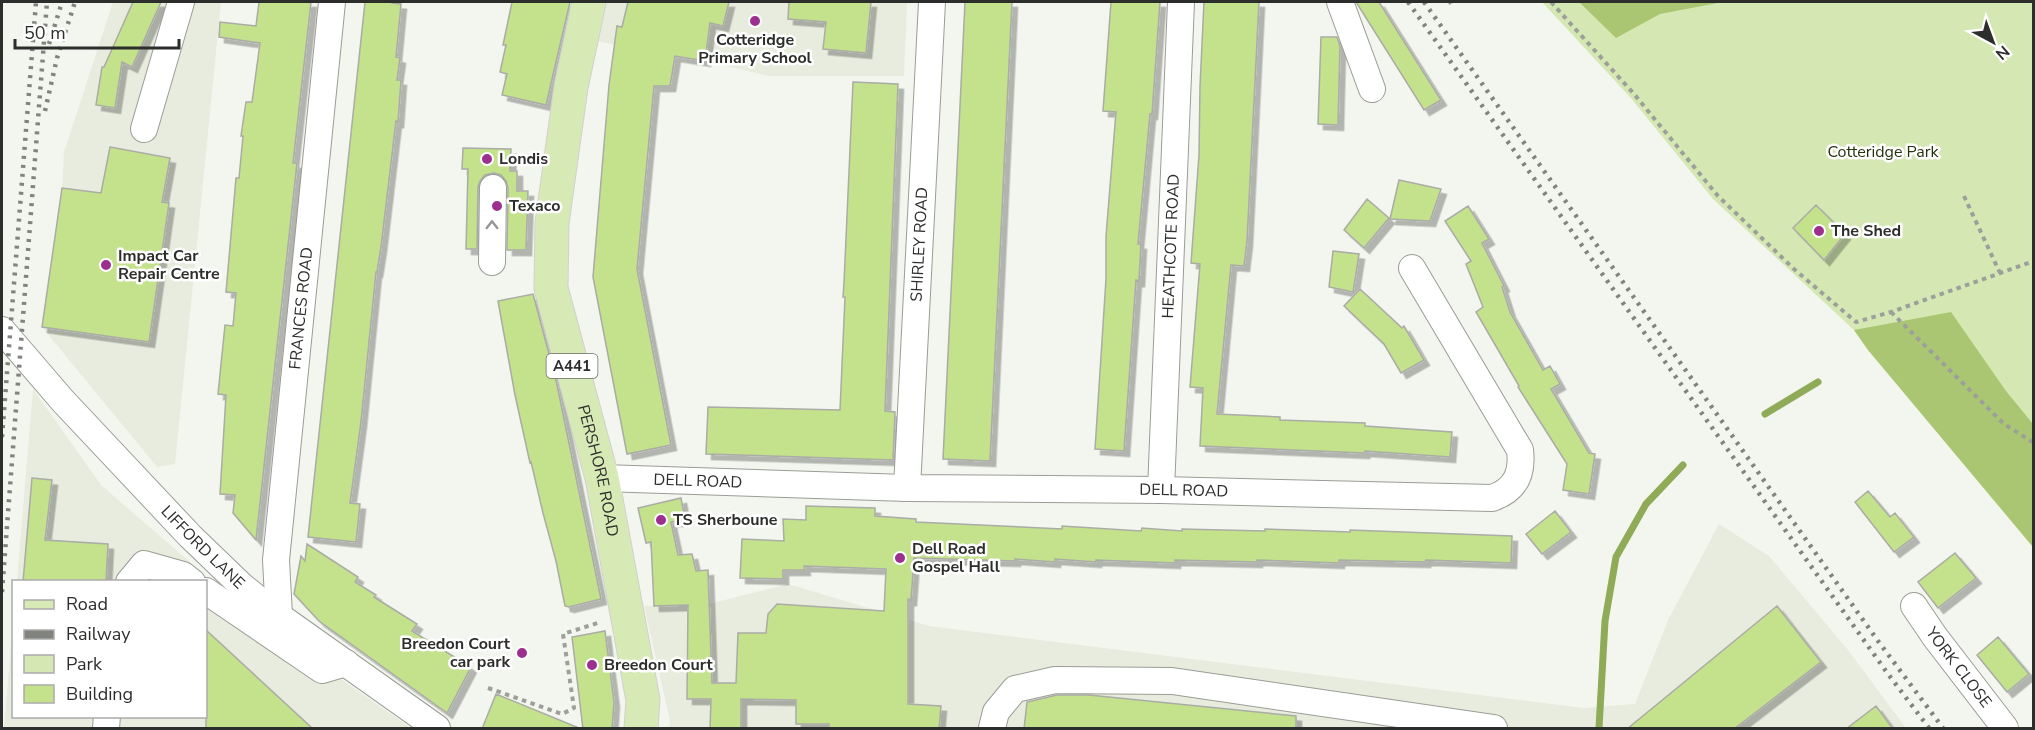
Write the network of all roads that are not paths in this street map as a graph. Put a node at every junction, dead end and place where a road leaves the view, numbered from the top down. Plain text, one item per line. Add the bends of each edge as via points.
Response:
1 (181, 2) edge
2 (332, 2) edge
3 (589, 2) edge
4 (932, 2) edge
5 (1181, 2) edge
6 (1340, 2) edge
7 (1372, 89) dead end
8 (144, 129) dead end
9 (493, 188) dead end
10 (492, 262) dead end
11 (1412, 268) dead end
12 (2, 330) edge
13 (602, 478) junction
14 (907, 488) junction
15 (1161, 490) junction
16 (131, 580) edge
17 (189, 580) edge
18 (207, 592) edge
19 (1914, 606) dead end
20 (279, 616) junction
21 (346, 663) junction
22 (437, 729) edge
23 (641, 729) edge
24 (992, 729) edge
25 (1494, 729) edge
26 (2004, 729) edge

1 - 8 street
2 - 20 street, FRANCES ROAD via 276,560
3 - 13 main road, PERSHORE ROAD / A441 via 571,87 552,223 551,288
4 - 14 street, SHIRLEY ROAD
5 - 15 street, HEATHCOTE ROAD
6 - 7 street
10 -> 9 street
11 - 15 street, DELL ROAD via 1520,450 1522,463 1514,486 1492,498
12 - 20 street, LIFFORD LANE via 190,536
13 - 14 street, DELL ROAD
13 - 23 main road, PERSHORE ROAD / A441 via 643,700
14 - 15 street, DELL ROAD
16 - 17 street via 144,564
18 - 21 street via 322,670
19 - 26 street, YORK CLOSE
20 - 21 street, LIFFORD LANE
21 - 22 street, LIFFORD LANE
24 - 25 street via 996,712 1015,689 1055,680 1172,681

